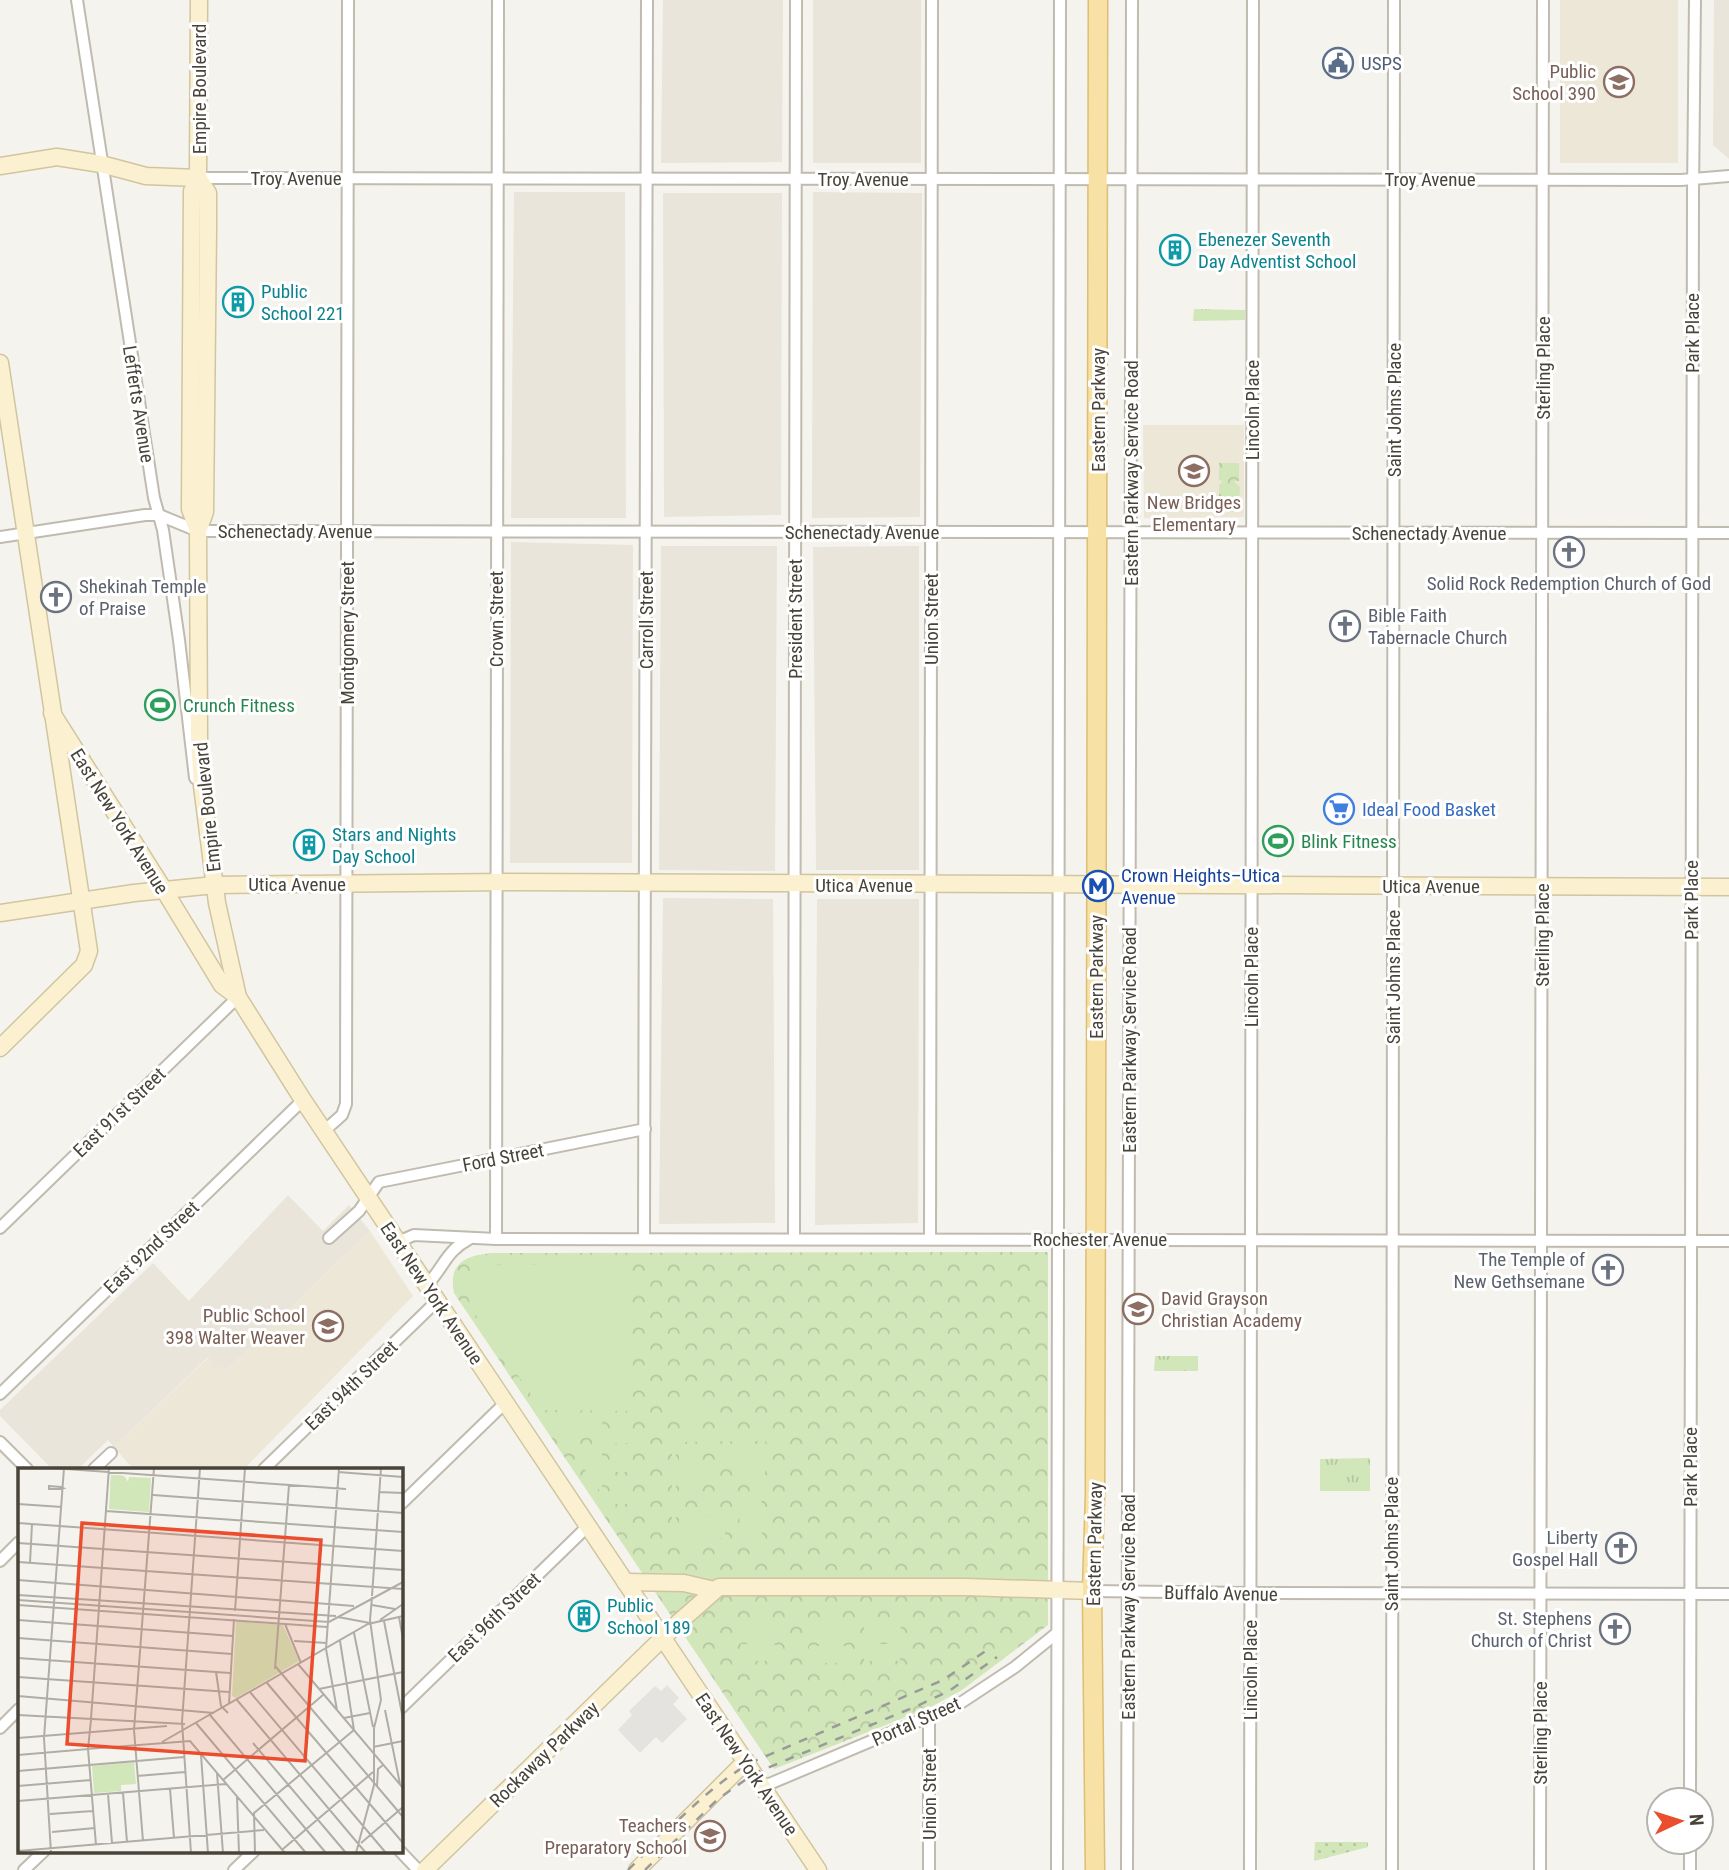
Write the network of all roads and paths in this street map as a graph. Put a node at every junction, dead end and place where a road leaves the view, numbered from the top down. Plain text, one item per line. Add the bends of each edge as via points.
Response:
1 (77, 0) edge
2 (199, 0) edge
3 (348, 0) edge
4 (498, 0) edge
5 (647, 0) edge
6 (796, 0) edge
7 (932, 0) edge
8 (1060, 0) edge
9 (1098, 0) edge
10 (1132, 0) edge
11 (1253, 0) edge
12 (1394, 0) edge
13 (1544, 0) edge
14 (1695, 0) edge
15 (101, 164) junction
16 (0, 166) edge
17 (1729, 176) edge
18 (198, 178) junction
19 (348, 178) junction
20 (646, 178) junction
21 (796, 178) junction
22 (1693, 178) junction
23 (497, 179) junction
24 (932, 179) junction
25 (1060, 179) junction
26 (1098, 179) junction
27 (1131, 179) junction
28 (1252, 179) junction
29 (1394, 179) junction
30 (1543, 180) junction
31 (0, 363) edge
32 (159, 515) junction
33 (198, 531) junction
34 (348, 531) junction
35 (496, 531) junction
36 (646, 532) junction
37 (796, 532) junction
38 (931, 532) junction
39 (1060, 532) junction
40 (26, 533) junction
41 (1097, 533) junction
42 (1130, 533) junction
43 (1252, 533) junction
44 (1393, 533) junction
45 (1543, 533) junction
46 (1692, 533) junction
47 (1729, 533) edge
48 (0, 537) edge
49 (52, 713) junction
50 (205, 807) junction
51 (496, 883) junction
52 (347, 884) junction
53 (646, 884) junction
54 (215, 885) junction
55 (795, 885) junction
56 (930, 885) junction
57 (1059, 885) junction
58 (1096, 885) junction
59 (1129, 885) junction
60 (1251, 886) junction
61 (1393, 886) junction
62 (1542, 887) junction
63 (1691, 887) junction
64 (1729, 887) edge
65 (164, 890) junction
66 (82, 901) junction
67 (0, 913) edge
68 (238, 997) junction
69 (0, 1048) edge
70 (303, 1100) junction
71 (645, 1129) junction
72 (324, 1131) junction
73 (496, 1159) junction
74 (368, 1198) junction
75 (0, 1228) edge
76 (329, 1238) dead end
77 (472, 1238) junction
78 (794, 1238) junction
79 (496, 1239) junction
80 (644, 1239) junction
81 (929, 1239) junction
82 (1058, 1239) junction
83 (1096, 1239) junction
84 (1130, 1240) junction
85 (1251, 1240) junction
86 (1392, 1240) junction
87 (1541, 1240) junction
88 (1690, 1240) junction
89 (1729, 1241) edge
90 (398, 1242) junction
91 (427, 1285) junction
92 (437, 1301) junction
93 (0, 1394) edge
94 (506, 1402) junction
95 (0, 1442) edge
96 (111, 1453) dead end
97 (26, 1468) edge
98 (95, 1468) edge
99 (265, 1468) edge
100 (402, 1503) edge
101 (588, 1526) junction
102 (18, 1543) edge
103 (0, 1560) edge
104 (625, 1582) junction
105 (714, 1590) junction
106 (1058, 1590) junction
107 (1092, 1591) junction
108 (1129, 1591) junction
109 (1250, 1593) junction
110 (1391, 1593) junction
111 (1541, 1594) junction
112 (1690, 1594) junction
113 (1729, 1594) edge
114 (1058, 1633) junction
115 (663, 1638) junction
116 (402, 1707) edge
117 (18, 1710) edge
118 (929, 1718) junction
119 (0, 1728) edge
120 (746, 1762) junction
121 (1690, 1786) edge
122 (762, 1787) junction
123 (42, 1853) edge
124 (252, 1853) edge
125 (402, 1853) edge
126 (24, 1870) edge
127 (234, 1870) edge
128 (418, 1870) edge
129 (425, 1870) edge
130 (637, 1870) edge
131 (818, 1870) edge
132 (929, 1870) edge
133 (1057, 1870) edge
134 (1095, 1870) edge
135 (1127, 1870) edge
136 (1250, 1870) edge
137 (1392, 1870) edge
138 (1540, 1870) edge

1 - 15 street, Lefferts Avenue
2 - 18 main road, Empire Boulevard
3 - 19 street, Montgomery Street
4 - 23 street, Crown Street
5 - 20 street, Carroll Street
6 - 21 street, President Street
7 - 24 street, Union Street
8 - 25 street
9 - 26 main road, Eastern Parkway
10 - 27 street, Eastern Parkway Service Road
11 - 28 street, Lincoln Place
12 - 29 street, Saint Johns Place
13 - 30 street, Sterling Place
14 - 22 street, Park Place
15 - 16 main road, Troy Avenue via 57,157
15 - 18 main road, Troy Avenue via 145,176
15 - 32 street, Lefferts Avenue
17 - 22 street, Troy Avenue
18 - 19 street, Troy Avenue
18 - 33 main road, Empire Boulevard via 192,191 190,509
19 - 23 street, Troy Avenue
19 - 34 street, Montgomery Street
20 - 21 street, Troy Avenue
20 - 23 street, Troy Avenue
20 - 36 street, Carroll Street
21 - 24 street, Troy Avenue
21 - 37 street, President Street
22 - 30 street, Troy Avenue
22 - 46 street, Park Place
23 - 35 street, Crown Street
24 - 25 street, Troy Avenue
24 - 38 street, Union Street
25 - 26 street, Troy Avenue
25 - 39 street
26 - 27 street, Troy Avenue
26 - 41 main road, Eastern Parkway
27 - 28 street, Troy Avenue
27 - 42 street, Eastern Parkway Service Road
28 - 29 street, Troy Avenue
28 - 43 street, Lincoln Place
29 - 30 street, Troy Avenue
29 - 44 street, Saint Johns Place
30 - 45 street, Sterling Place
31 - 40 main road, East New York Avenue
32 - 33 street, Schenectady Avenue
32 - 40 street, Schenectady Avenue
32 - 50 street, Lefferts Avenue via 194,773
33 - 34 street, Schenectady Avenue
33 - 50 main road, Empire Boulevard via 199,739
34 - 35 street, Schenectady Avenue
34 - 52 street, Montgomery Street
35 - 36 street, Schenectady Avenue
35 - 51 street, Crown Street
36 - 37 street, Schenectady Avenue
36 - 53 street, Carroll Street
37 - 38 street, Schenectady Avenue
37 - 55 street, President Street
38 - 39 street, Schenectady Avenue
38 - 56 street, Union Street
39 - 41 street, Schenectady Avenue
39 - 57 street
40 - 48 street, Schenectady Avenue
40 - 49 main road, East New York Avenue
41 - 42 street, Schenectady Avenue
41 - 58 main road, Eastern Parkway
42 - 43 street, Schenectady Avenue
42 - 59 street, Eastern Parkway Service Road
43 - 44 street, Schenectady Avenue
43 - 60 street, Lincoln Place
44 - 45 street, Schenectady Avenue
44 - 61 street, Saint Johns Place
45 - 46 street, Schenectady Avenue
45 - 62 street, Sterling Place
46 - 47 street, Schenectady Avenue
46 - 63 street, Park Place
49 - 65 main road, East New York Avenue
49 - 66 main road, East New York Avenue
50 - 54 main road, Empire Boulevard
51 - 52 main road, Utica Avenue
51 - 53 main road, Utica Avenue
51 - 73 street, Crown Street
52 - 54 main road, Utica Avenue
52 - 72 street, Montgomery Street via 346,1104 342,1115
53 - 55 main road, Utica Avenue
53 - 71 street, Carroll Street
54 - 65 main road, Utica Avenue
54 - 68 main road, Empire Boulevard
55 - 56 main road, Utica Avenue
55 - 78 street, President Street
56 - 57 main road, Utica Avenue
56 - 81 street, Union Street
57 - 58 main road, Utica Avenue
57 - 82 street
58 - 59 main road, Utica Avenue
58 - 83 main road, Eastern Parkway
59 - 60 main road, Utica Avenue
59 - 84 street, Eastern Parkway Service Road
60 - 61 main road, Utica Avenue
60 - 85 street, Lincoln Place
61 - 62 main road, Utica Avenue
61 - 86 street, Saint Johns Place
62 - 63 main road, Utica Avenue
62 - 87 street, Sterling Place
63 - 64 main road, Utica Avenue
63 - 88 street, Park Place
65 - 66 main road, Utica Avenue
65 - 68 main road, East New York Avenue via 222,985
66 - 67 main road, Utica Avenue
66 - 69 main road, East New York Avenue via 89,942 87,960
68 - 70 main road, East New York Avenue
68 - 75 street, East 91st Street
70 - 72 main road, East New York Avenue
70 - 93 street, East 92nd Street
71 - 73 street, Ford Street
71 - 80 street, Carroll Street
72 - 74 main road, East New York Avenue
73 - 74 street, Ford Street via 379,1182
73 - 79 street, Crown Street
74 - 76 street, Ford Street
74 - 90 main road, East New York Avenue
77 - 79 street, Rochester Avenue
77 - 90 street, Rochester Avenue via 414,1235
77 - 91 street via 455,1247
78 - 80 street, Rochester Avenue
78 - 81 street, Rochester Avenue
79 - 80 street, Rochester Avenue
81 - 82 street, Rochester Avenue
82 - 83 street, Rochester Avenue
82 - 106 street
83 - 84 street, Rochester Avenue
83 - 107 main road, Eastern Parkway
84 - 85 street, Rochester Avenue
84 - 108 street, Eastern Parkway Service Road
85 - 86 street, Rochester Avenue
85 - 109 street, Lincoln Place
86 - 87 street, Rochester Avenue
86 - 110 street, Saint Johns Place
87 - 88 street, Rochester Avenue
87 - 111 street, Sterling Place
88 - 89 street, Rochester Avenue
88 - 112 street, Park Place
90 - 91 main road, East New York Avenue
91 - 92 main road, East New York Avenue
92 - 94 main road, East New York Avenue
92 - 99 street, East 94th Street
94 - 100 street
94 - 101 main road, East New York Avenue
95 - 97 street
96 - 98 street
101 - 104 main road, East New York Avenue
101 - 116 street, East 96th Street
102 - 103 street
104 - 105 main road, Buffalo Avenue via 684,1583
104 - 115 main road, East New York Avenue
105 - 106 main road, Buffalo Avenue via 754,1586
105 - 115 main road
106 - 107 main road, Buffalo Avenue
106 - 114 street
107 - 108 street, Buffalo Avenue
107 - 134 main road, Eastern Parkway
108 - 109 street, Buffalo Avenue
108 - 135 street, Eastern Parkway Service Road
109 - 110 street, Buffalo Avenue
109 - 136 street, Lincoln Place
110 - 111 street, Buffalo Avenue
110 - 137 street, Saint Johns Place
111 - 112 street, Buffalo Avenue
111 - 138 street, Sterling Place
112 - 113 street, Buffalo Avenue
112 - 121 street, Park Place
114 - 118 street, Portal Street via 991,1684
114 - 133 street
115 - 120 main road, East New York Avenue
115 - 129 main road, Rockaway Parkway
117 - 119 street
118 - 122 street, Portal Street
118 - 132 street, Union Street
120 - 122 main road, East New York Avenue
120 - 130 main road
122 - 131 main road, East New York Avenue
123 - 126 street
124 - 127 street
125 - 128 street

